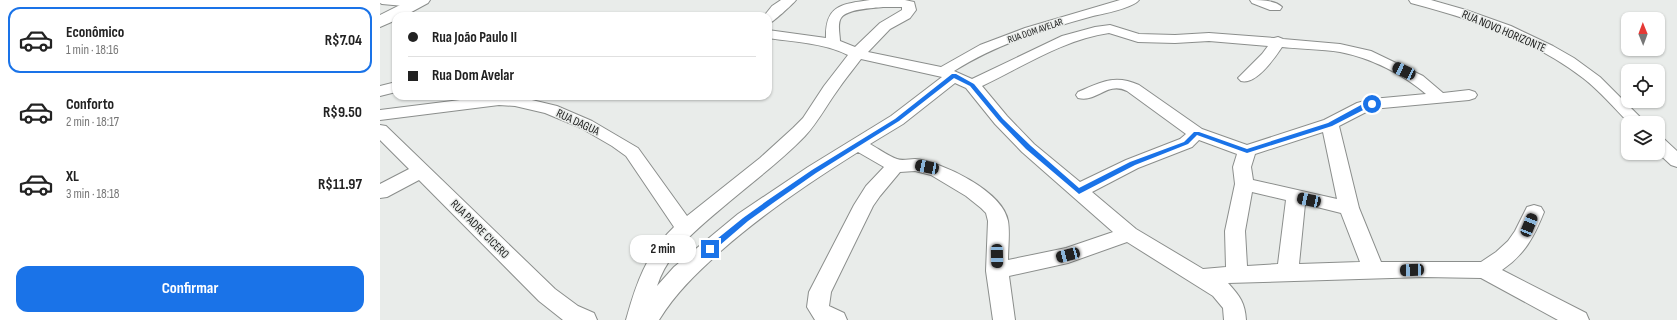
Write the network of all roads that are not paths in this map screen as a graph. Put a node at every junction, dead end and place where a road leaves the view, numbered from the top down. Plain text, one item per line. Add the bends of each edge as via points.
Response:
1 (382, 0) edge
2 (789, 0) edge
3 (1132, 0) edge
4 (1257, 0) edge
5 (1416, 0) edge
6 (419, 2) edge
7 (380, 3) edge
8 (1275, 7) dead end
9 (400, 12) edge
10 (772, 15) edge
11 (392, 16) edge
12 (380, 22) edge
13 (772, 35) edge
14 (1278, 41) junction
15 (833, 44) junction
16 (857, 54) junction
17 (949, 74) junction
18 (1246, 78) dead end
19 (972, 85) junction
20 (392, 88) edge
21 (380, 91) edge
22 (1084, 95) dead end
23 (1468, 95) dead end
24 (1439, 97) junction
25 (380, 115) edge
26 (1631, 116) edge
27 (1330, 124) junction
28 (380, 130) edge
29 (1196, 133) junction
30 (857, 144) junction
31 (1665, 149) edge
32 (1247, 151) junction
33 (1677, 160) edge
34 (895, 166) junction
35 (421, 171) junction
36 (1244, 184) junction
37 (380, 192) edge
38 (1079, 192) junction
39 (1296, 197) junction
40 (1348, 208) junction
41 (1534, 212) dead end
42 (685, 228) junction
43 (1129, 234) junction
44 (1484, 270) junction
45 (997, 271) junction
46 (1374, 271) junction
47 (1288, 272) junction
48 (1237, 274) junction
49 (1200, 277) junction
50 (586, 320) edge
51 (637, 320) edge
52 (647, 320) edge
53 (836, 320) edge
54 (1004, 320) edge
55 (1235, 320) edge
56 (1578, 320) edge

1 - 6 street
1 - 7 street
2 - 10 street
3 - 17 street, RUA DOM AVELAR via 1060,21 986,48 972,54
4 - 8 street
5 - 26 street, RUA NOVO HORIZONTE via 1468,14 1512,31 1550,50 1605,89
6 - 9 main road
11 - 12 main road
13 - 15 street
14 - 18 street via 1268,57
14 - 19 street via 1210,37 1147,38 1129,36 1116,30 1099,30 1053,44
14 - 24 street via 1340,48 1366,54 1411,75
15 - 16 street
15 - 16 street via 834,19 841,10 885,0 906,2 909,10 905,15 885,26
16 - 17 street
16 - 42 street via 799,132
17 - 19 street
17 - 30 street, RUA DOM AVELAR via 897,120
19 - 38 street via 1028,148
20 - 21 street
22 - 29 street via 1111,83 1121,82
23 - 24 street
24 - 27 street via 1363,106
25 - 42 street, RUA DAGUA via 498,100 518,101 555,111 584,124 632,152
27 - 32 street
27 - 40 street
28 - 35 street, RUA PADRE CICERO
29 - 32 street
29 - 38 street via 1186,143 1132,164
30 - 34 street
30 - 52 street, RUA DOM AVELAR via 777,197 716,244 682,273 661,297
31 - 33 street
32 - 36 street via 1242,167
34 - 45 street via 927,167 967,188 996,211
34 - 53 street via 872,191 820,292 818,309 822,314
35 - 37 street
35 - 50 street, RUA PADRE CICERO via 547,296 578,318
36 - 39 street
36 - 48 street via 1235,231
38 - 43 street
39 - 40 street
39 - 47 street
40 - 46 street
41 - 44 street via 1516,246 1506,257
42 - 51 street via 670,243 656,265 647,284
43 - 45 street via 1068,255
43 - 49 street
44 - 46 street
44 - 56 street
45 - 54 street
46 - 47 street
47 - 48 street
48 - 49 street
49 - 55 street via 1230,299 1234,306

